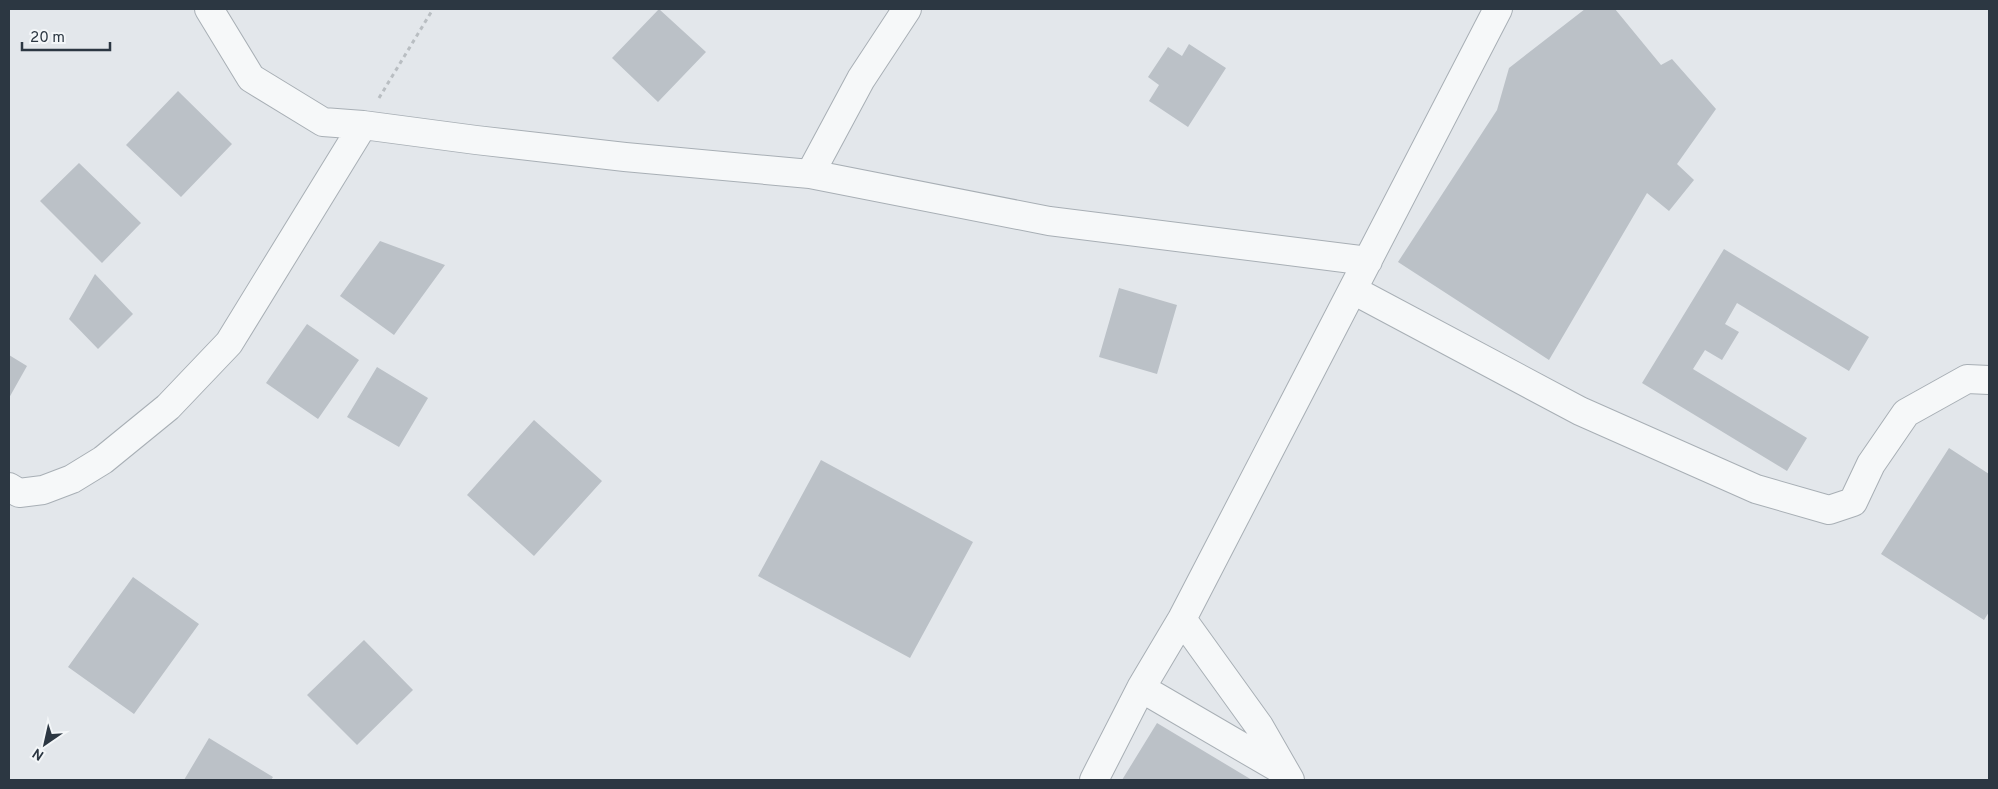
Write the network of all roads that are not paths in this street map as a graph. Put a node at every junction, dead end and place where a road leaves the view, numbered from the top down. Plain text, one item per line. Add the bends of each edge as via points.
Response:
1 (210, 9) edge
2 (907, 9) edge
3 (1498, 9) edge
4 (363, 125) junction
5 (810, 174) junction
6 (1368, 261) junction
7 (1353, 290) junction
8 (1989, 380) edge
9 (9, 487) edge
10 (1182, 619) junction
11 (1140, 688) junction
12 (1288, 776) edge
13 (1094, 780) edge

1 - 4 street via 252,78 323,122
2 - 5 street via 861,79
3 - 6 street
4 - 5 street via 625,157
4 - 9 street via 229,343 168,408 103,460 72,479 43,490 19,493
5 - 6 street via 1049,221
6 - 7 street
7 - 8 street via 1580,411 1756,490 1830,510 1853,502 1871,464 1906,413 1967,379
7 - 10 street
10 - 11 street
10 - 12 street via 1259,726
11 - 12 street
11 - 13 street

